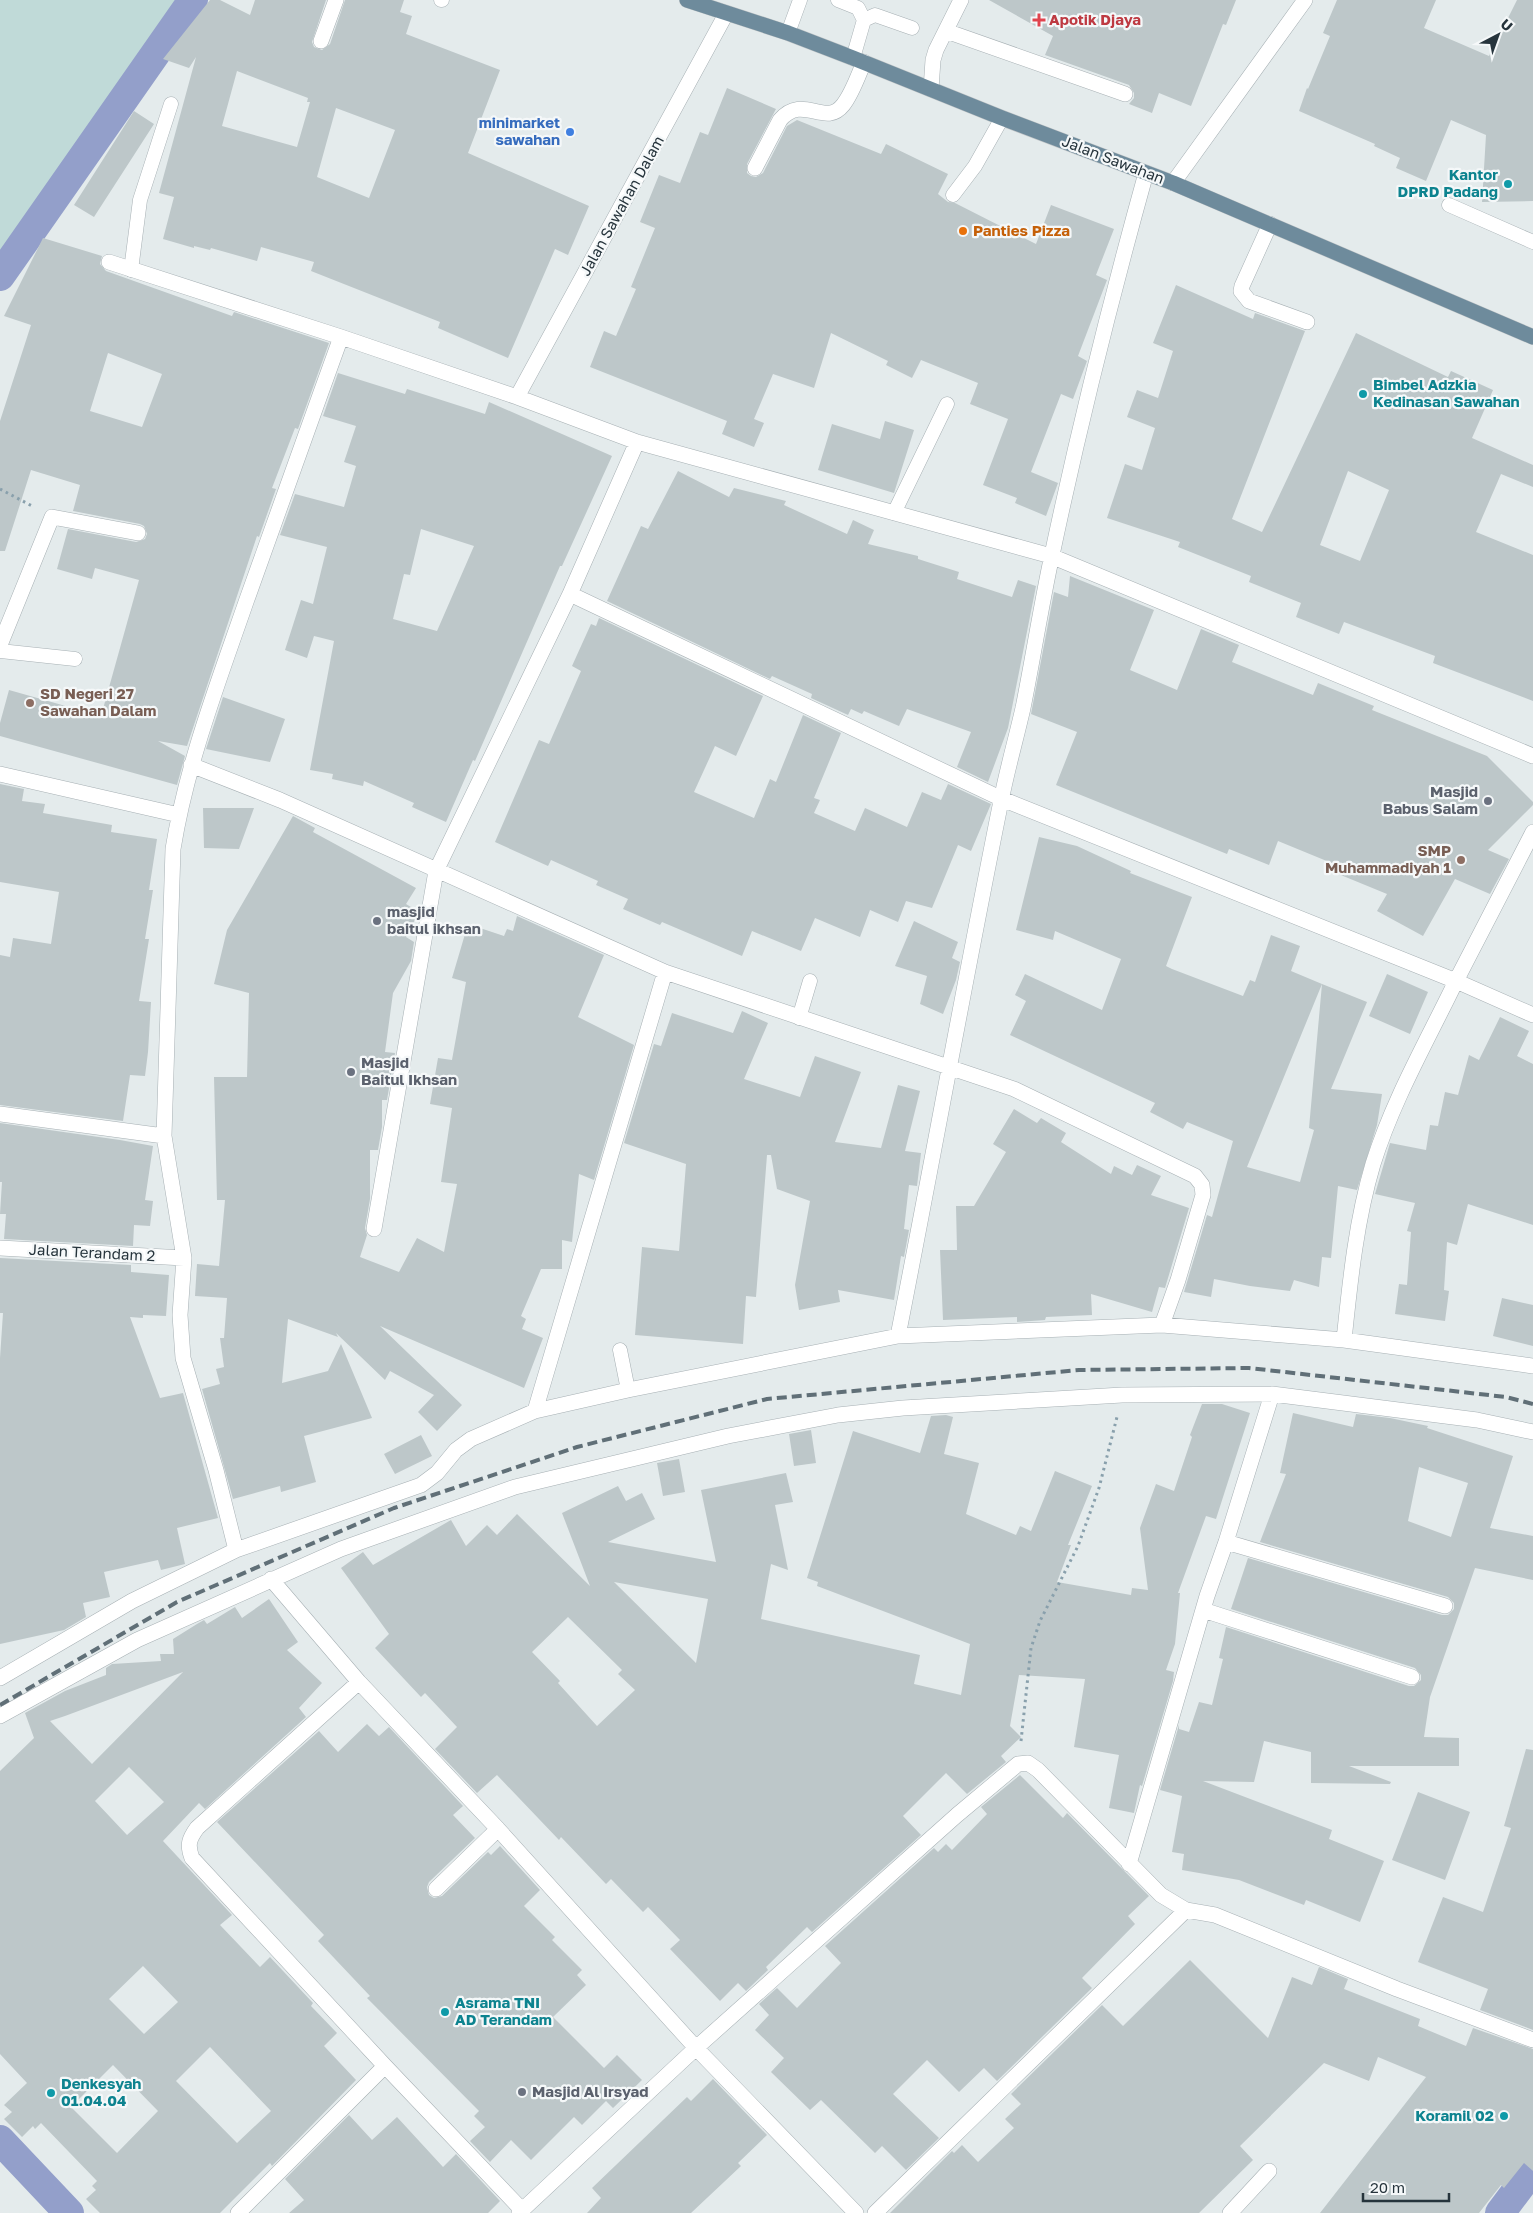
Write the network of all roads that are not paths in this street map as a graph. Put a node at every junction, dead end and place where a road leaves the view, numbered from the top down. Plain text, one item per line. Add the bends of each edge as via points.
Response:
1 (336, 0) edge
2 (687, 0) edge
3 (800, 0) edge
4 (838, 0) edge
5 (960, 0) edge
6 (1306, 0) edge
7 (726, 14) junction
8 (864, 20) junction
9 (912, 28) dead end
10 (946, 31) junction
11 (788, 33) junction
12 (321, 41) dead end
13 (858, 60) junction
14 (931, 89) junction
15 (1125, 94) dead end
16 (171, 104) dead end
17 (1002, 118) junction
18 (755, 168) dead end
19 (1146, 173) junction
20 (1173, 183) junction
21 (953, 195) dead end
22 (1449, 205) dead end
23 (1270, 224) junction
24 (1533, 242) edge
25 (109, 262) dead end
26 (131, 270) junction
27 (1308, 322) dead end
28 (1533, 336) edge
29 (341, 337) junction
30 (518, 398) junction
31 (947, 404) dead end
32 (637, 442) junction
33 (894, 513) junction
34 (138, 533) dead end
35 (1051, 556) junction
36 (570, 594) junction
37 (0, 645) edge
38 (0, 651) edge
39 (75, 659) dead end
40 (1533, 756) edge
41 (191, 765) junction
42 (0, 774) edge
43 (1002, 799) junction
44 (179, 816) junction
45 (1533, 832) edge
46 (436, 870) junction
47 (665, 972) junction
48 (810, 981) dead end
49 (1456, 981) junction
50 (1533, 1015) edge
51 (799, 1018) junction
52 (951, 1067) junction
53 (0, 1114) edge
54 (164, 1136) junction
55 (374, 1229) dead end
56 (0, 1248) edge
57 (184, 1258) junction
58 (1162, 1325) junction
59 (898, 1336) junction
60 (1344, 1340) junction
61 (620, 1350) dead end
62 (1533, 1366) edge
63 (628, 1390) junction
64 (1272, 1394) junction
65 (535, 1411) junction
66 (1533, 1432) edge
67 (1226, 1542) junction
68 (236, 1550) junction
69 (270, 1578) junction
70 (1446, 1606) dead end
71 (1204, 1610) junction
72 (1412, 1677) dead end
73 (0, 1678) edge
74 (360, 1682) junction
75 (0, 1716) edge
76 (498, 1830) junction
77 (1129, 1864) junction
78 (436, 1889) dead end
79 (1186, 1910) junction
80 (1533, 2040) edge
81 (696, 2048) junction
82 (385, 2066) junction
83 (1269, 2172) dead end
84 (522, 2212) edge
85 (238, 2213) edge
86 (856, 2213) edge
87 (874, 2213) edge
88 (1230, 2213) edge

1 - 12 street
2 - 7 main road, Jalan Sawahan
3 - 11 lane
4 - 8 lane via 858,8
5 - 10 street
6 - 20 street
7 - 11 main road, Jalan Sawahan
7 - 30 street, Jalan Sawahan Dalam
8 - 9 lane via 874,15
8 - 13 lane
10 - 14 street via 933,60
10 - 15 street
11 - 13 main road, Jalan Sawahan
13 - 14 main road, Jalan Sawahan
13 - 18 street via 844,104 829,114 799,108 785,114
14 - 17 main road, Jalan Sawahan
16 - 26 lane via 140,200
17 - 19 main road, Jalan Sawahan
17 - 21 lane via 975,166
19 - 20 main road, Jalan Sawahan
19 - 35 street via 1108,311 1098,362 1090,380
20 - 23 main road, Jalan Sawahan
22 - 24 lane
23 - 27 street via 1241,291 1249,302
23 - 28 main road, Jalan Sawahan
25 - 26 street
26 - 29 street
29 - 30 street
29 - 41 street
30 - 32 street
31 - 33 lane
32 - 33 street
32 - 36 street
33 - 35 street
34 - 37 street via 52,517
35 - 40 street
35 - 43 street via 1023,709
36 - 43 street
36 - 46 street
38 - 39 lane
41 - 44 street
41 - 46 street via 280,800
42 - 44 street
43 - 49 street
43 - 52 street
44 - 54 street via 174,848
45 - 49 street
46 - 47 street
46 - 55 street
47 - 51 street
47 - 65 street
48 - 51 lane
49 - 50 street
49 - 60 street via 1392,1113 1373,1165 1350,1275
51 - 52 street
52 - 58 street via 1014,1089 1195,1176 1202,1184 1203,1195
52 - 59 street
53 - 54 street
54 - 57 street
56 - 57 street, Jalan Terandam 2
57 - 68 street via 180,1315 183,1358
58 - 59 street
58 - 60 street
59 - 63 street
60 - 62 street
61 - 63 lane
63 - 65 street
64 - 66 street via 1477,1420
64 - 67 street
64 - 69 street via 1122,1395 903,1408 728,1436 515,1487 341,1548
65 - 68 street via 471,1438 456,1450 438,1473 421,1485
67 - 70 street
67 - 71 street
68 - 73 street via 132,1601
69 - 74 street
69 - 75 street via 137,1640
71 - 72 street
71 - 77 street
74 - 76 street
74 - 82 street via 197,1828 188,1847 192,1858
76 - 78 street
76 - 81 street
77 - 79 street via 1161,1895
77 - 81 street via 1038,1770 1028,1763 1018,1764
79 - 80 street via 1215,1915
79 - 87 street
81 - 84 street
81 - 86 street
82 - 84 street
82 - 85 street
83 - 88 street

